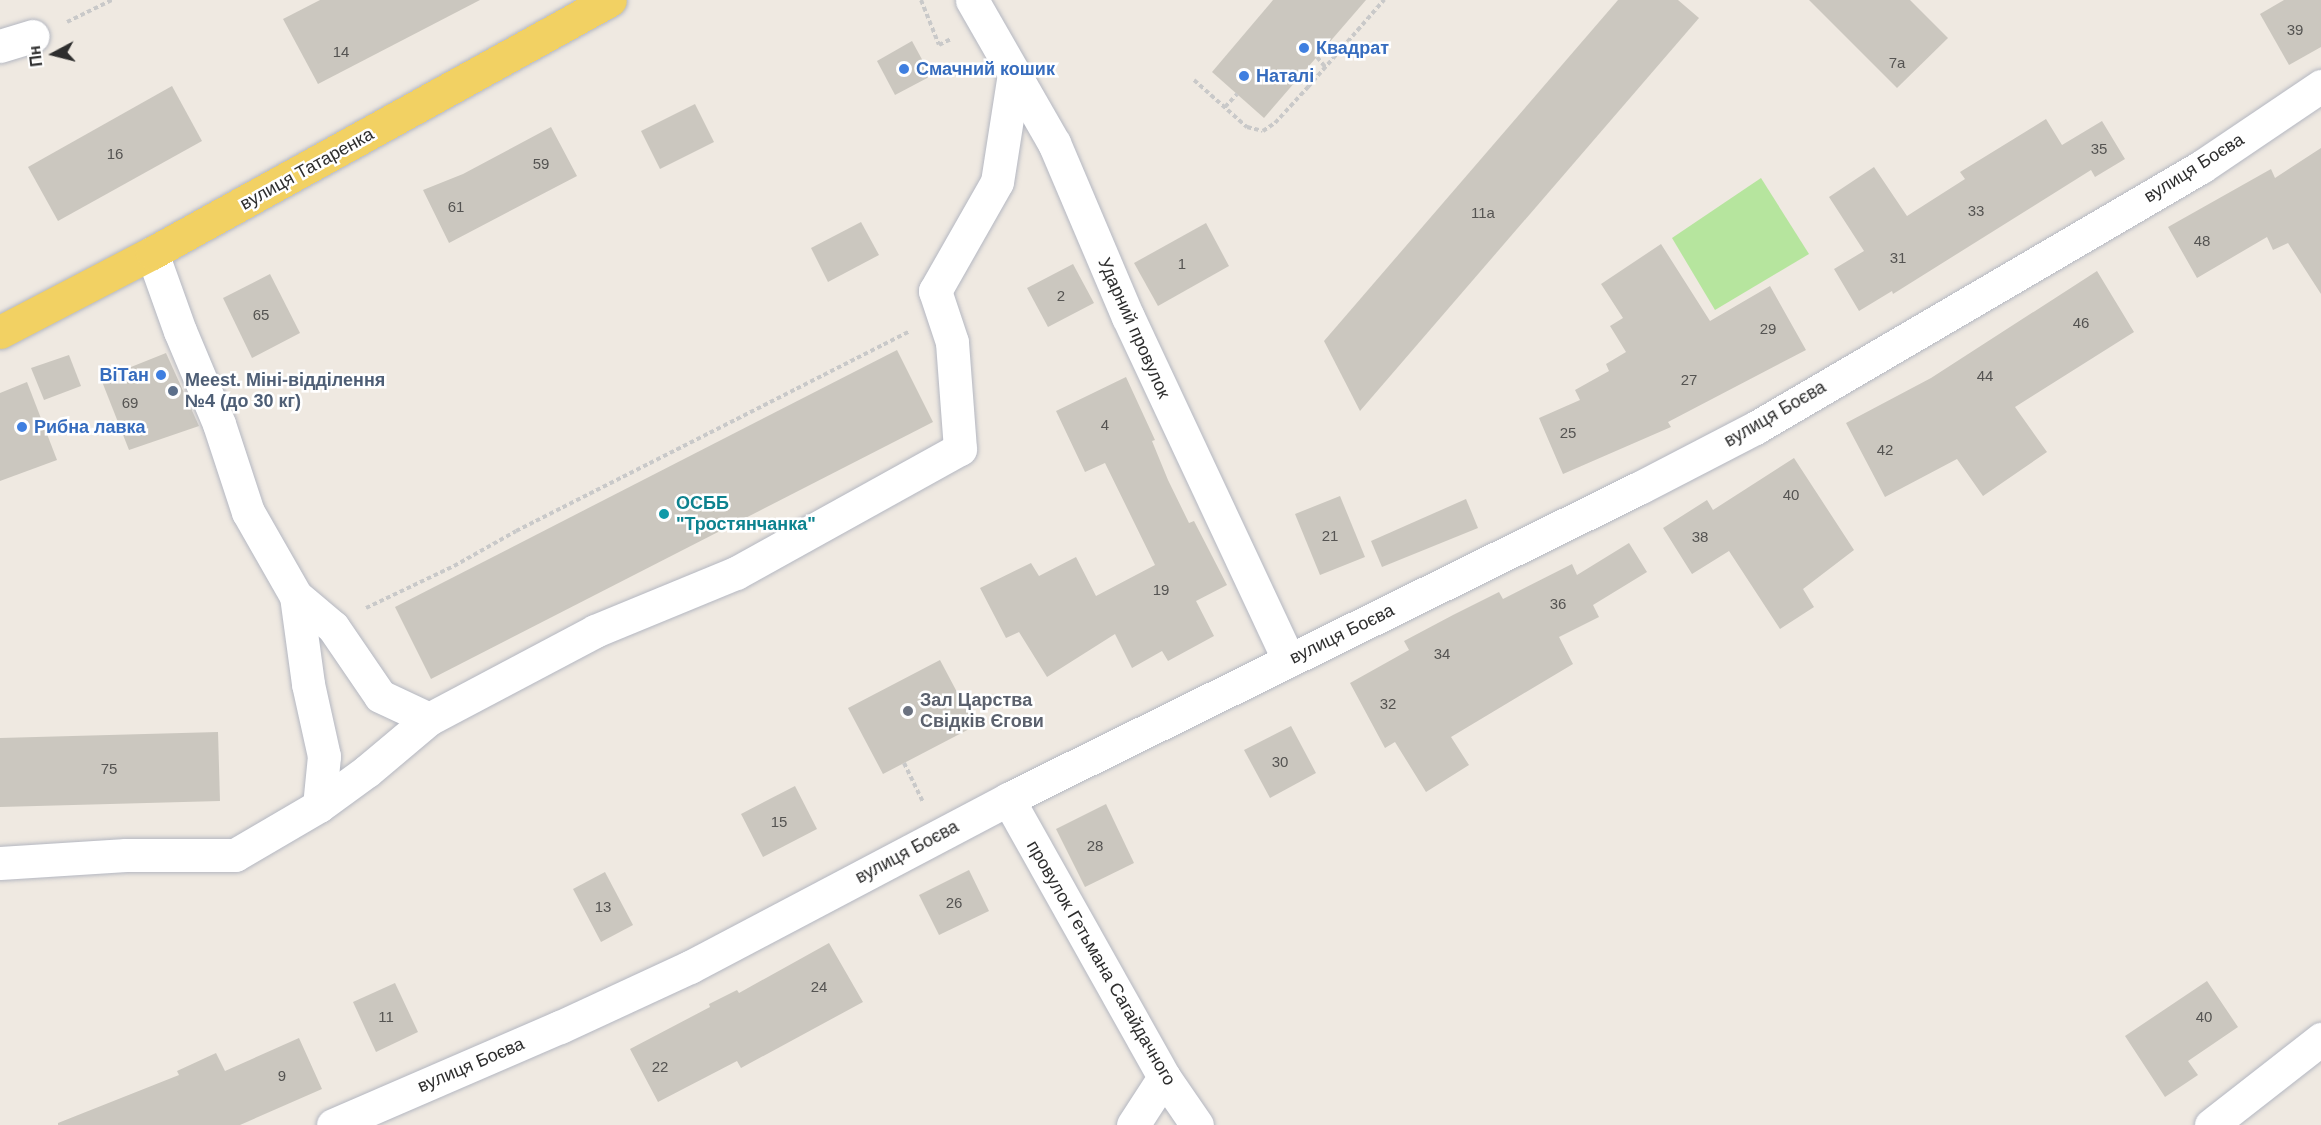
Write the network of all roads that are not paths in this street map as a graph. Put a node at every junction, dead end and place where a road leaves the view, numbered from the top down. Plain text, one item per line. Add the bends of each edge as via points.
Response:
1 (610, 0) edge
2 (972, 0) edge
3 (33, 36) road end
4 (0, 46) edge
5 (1014, 73) junction
6 (2321, 86) edge
7 (152, 253) junction
8 (0, 332) edge
9 (296, 596) junction
10 (1289, 660) junction
11 (429, 719) junction
12 (1008, 799) junction
13 (319, 806) junction
14 (0, 863) edge
15 (2321, 1039) edge
16 (1164, 1077) junction
17 (333, 1125) edge
18 (1133, 1125) edge
19 (1197, 1125) edge
20 (2211, 1125) edge

1 - 7 main road, вулиця Татаренка
2 - 5 street, Ударний провулок
3 - 4 street
5 - 10 street, Ударний провулок via 1054,143 1128,317
5 - 11 street via 997,182 935,291 952,342 960,449 736,573 595,631
6 - 10 street, вулиця Боєва via 2200,167 1755,428
7 - 8 main road, вулиця Татаренка
7 - 9 street via 219,423 248,512
9 - 11 street via 333,627 380,696
9 - 13 street via 324,756
10 - 12 street, вулиця Боєва
11 - 13 street
12 - 16 street, провулок Гетьмана Сагайдачного
12 - 17 street, вулиця Боєва via 690,966
13 - 14 street via 235,855 126,855
15 - 20 street
16 - 18 street
16 - 19 street, провулок Гетьмана Сагайдачного

